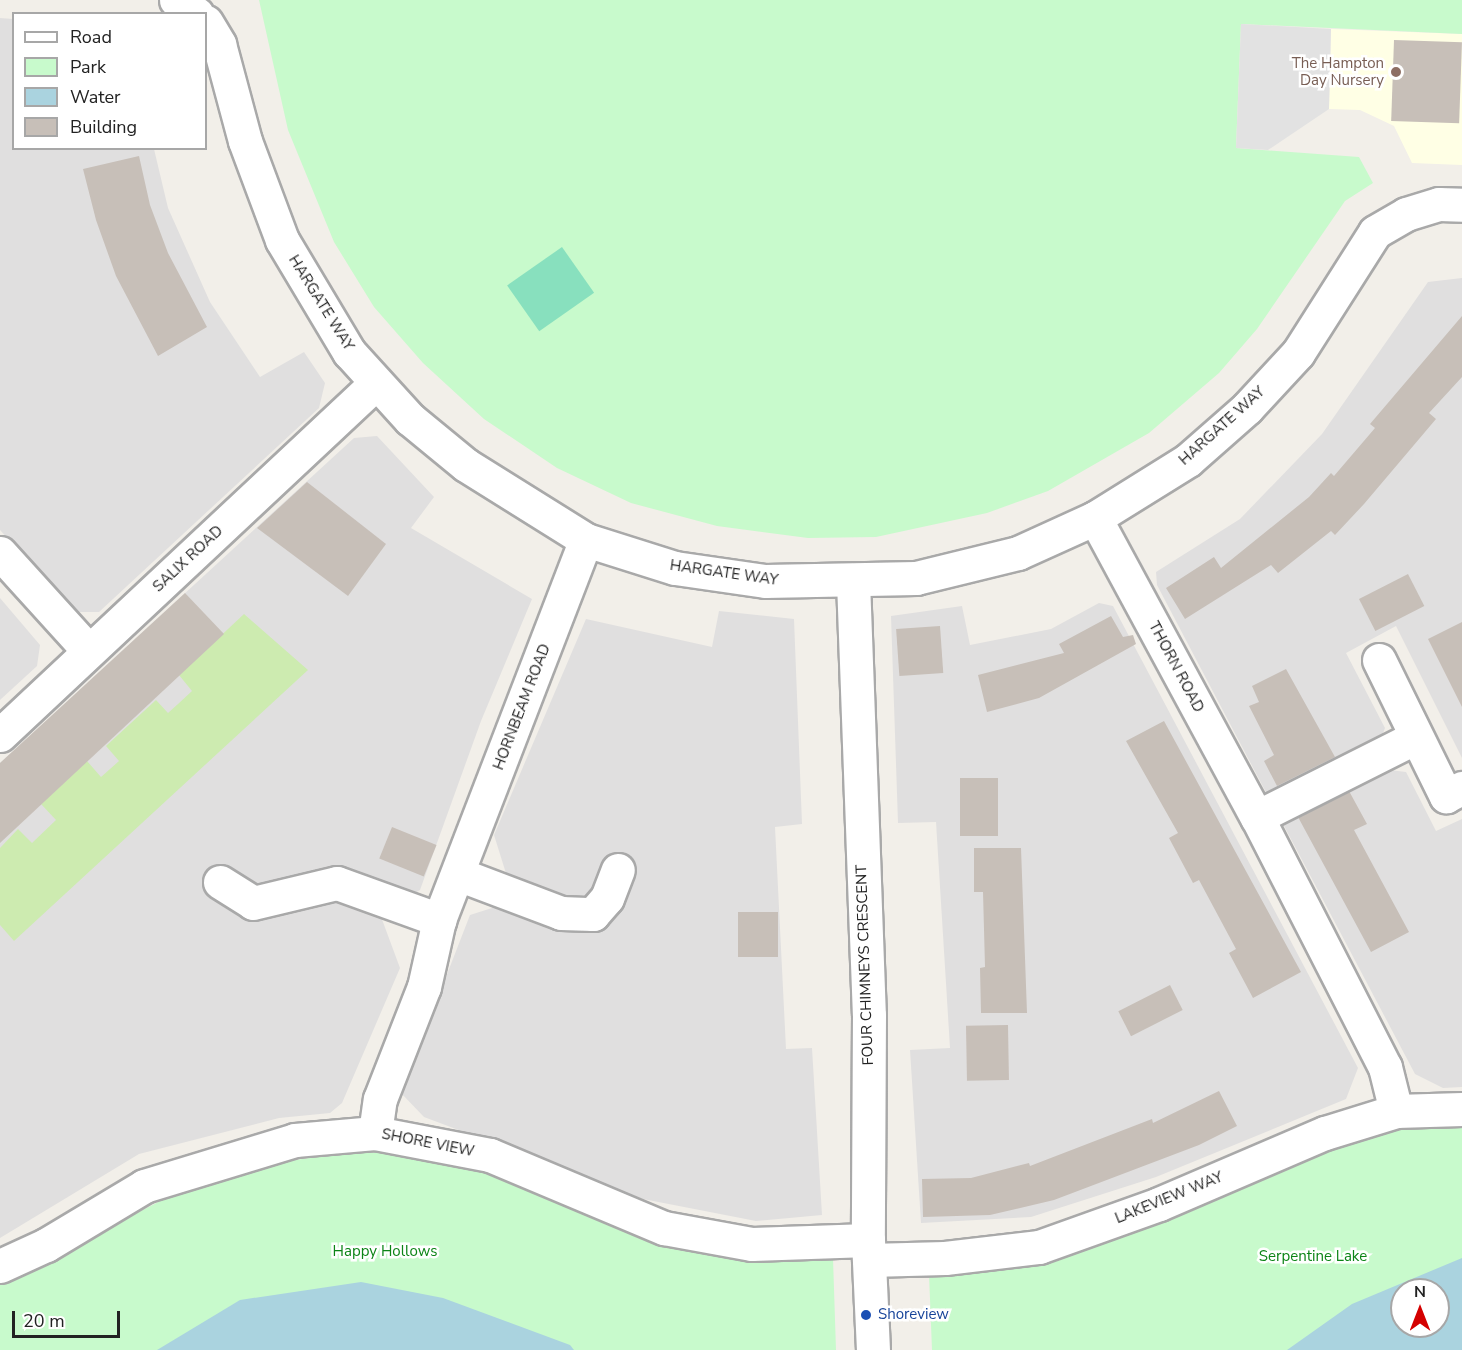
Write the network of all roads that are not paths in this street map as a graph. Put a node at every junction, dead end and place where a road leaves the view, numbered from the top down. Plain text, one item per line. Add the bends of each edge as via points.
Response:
1 (207, 28) edge
2 (1462, 205) edge
3 (376, 383) junction
4 (1095, 518) junction
5 (586, 540) junction
6 (0, 553) edge
7 (853, 580) junction
8 (89, 651) junction
9 (1379, 660) dead end
10 (0, 735) edge
11 (1416, 738) junction
12 (1462, 788) edge
13 (1257, 817) junction
14 (618, 870) dead end
15 (458, 873) junction
16 (220, 882) dead end
17 (439, 920) junction
18 (1462, 1109) edge
19 (1396, 1111) junction
20 (375, 1133) junction
21 (868, 1250) junction
22 (0, 1266) edge
23 (873, 1350) edge

1 - 3 street, HARGATE WAY via 219,44 245,141 282,240 329,322
2 - 4 street, HARGATE WAY via 1439,204 1406,214 1376,232 1298,353 1247,408 1188,460
3 - 5 street, HARGATE WAY via 410,419 466,465
3 - 8 street, SALIX ROAD
4 - 7 street, HARGATE WAY via 1018,553 979,565 916,578
4 - 13 street, THORN ROAD
5 - 7 street, HARGATE WAY via 675,568 765,581
5 - 15 street, HORNBEAM ROAD
6 - 8 street
7 - 21 street, FOUR CHIMNEYS CRESCENT via 869,1015
8 - 10 street, SALIX ROAD
9 - 11 street
11 - 12 street via 1446,796
11 - 13 street
13 - 19 street, THORN ROAD via 1385,1067
14 - 15 street via 608,898 593,914 561,913
15 - 17 street, HORNBEAM ROAD
16 - 17 street via 253,903 337,883
17 - 20 street, HORNBEAM ROAD via 424,987 380,1099
18 - 19 street, LAKEVIEW WAY
19 - 21 street, LAKEVIEW WAY via 1325,1133 1159,1204 1039,1247 945,1258
20 - 21 street, SHORE VIEW via 490,1155 664,1228 753,1244
20 - 22 street, SHORE VIEW via 295,1140 144,1186 46,1245
21 - 23 street, FOUR CHIMNEYS CRESCENT

